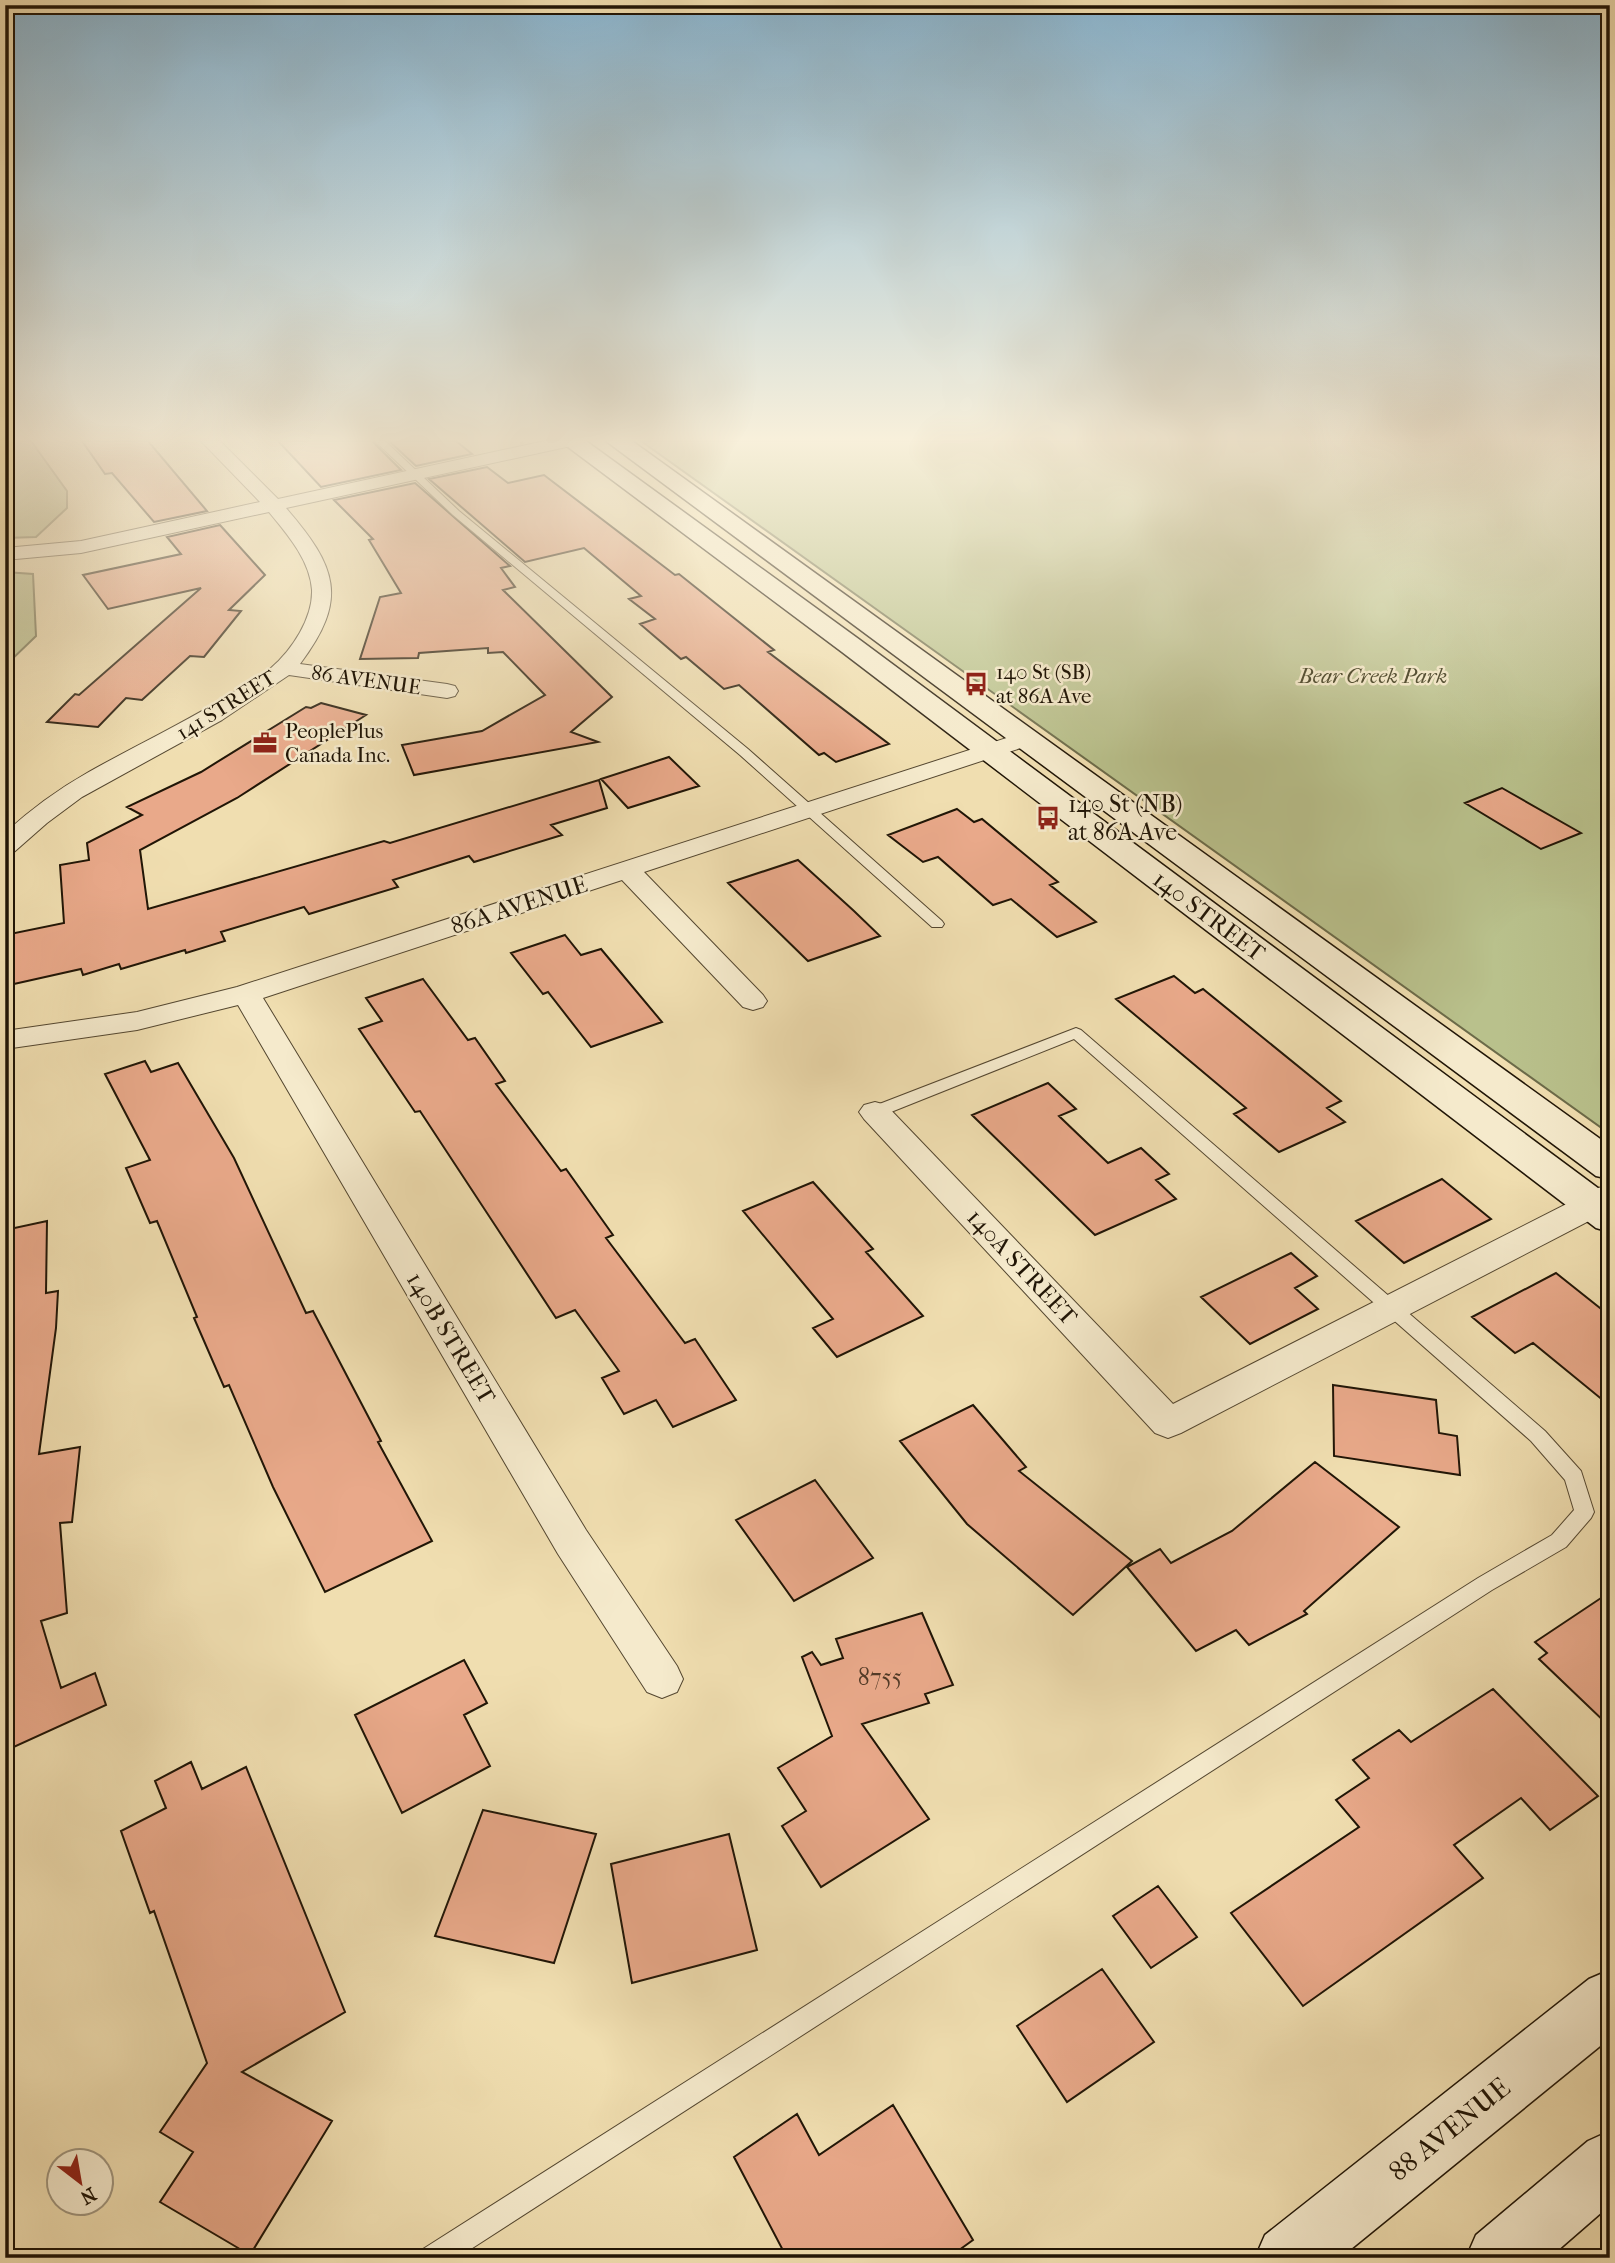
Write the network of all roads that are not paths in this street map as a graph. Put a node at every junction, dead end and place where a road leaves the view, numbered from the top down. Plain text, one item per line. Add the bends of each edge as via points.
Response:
1 (83, 547) edge
2 (303, 547) edge
3 (498, 547) edge
4 (714, 547) edge
5 (762, 547) edge
6 (5, 554) edge
7 (284, 668) junction
8 (447, 691) dead end
9 (1025, 739) junction
10 (990, 751) junction
11 (809, 810) junction
12 (5, 847) edge
13 (627, 870) junction
14 (937, 924) dead end
15 (246, 995) junction
16 (753, 1001) dead end
17 (5, 1041) edge
18 (875, 1112) joint
19 (1610, 1167) edge
20 (1604, 1207) edge
21 (1390, 1309) junction
22 (662, 1679) dead end
23 (1610, 2000) edge
24 (1610, 2163) edge
25 (432, 2258) edge
26 (1288, 2258) edge
27 (1499, 2258) edge

1 - 6 street
2 - 7 street, 141 STREET via 321,583 320,606 314,625
3 - 11 lane
4 - 10 main road, 140 STREET
5 - 9 main road, 140 STREET
7 - 8 street, 86 AVENUE
7 - 12 street, 141 STREET via 209,719 97,777 34,818
9 - 10 street, 86A AVENUE
9 - 19 main road, 140 STREET
10 - 11 street, 86A AVENUE
10 - 20 main road, 140 STREET
11 - 13 street, 86A AVENUE
11 - 14 lane
13 - 15 street, 86A AVENUE
13 - 16 street
15 - 17 street, 86A AVENUE via 137,1021
15 - 22 street, 140B STREET via 572,1542
18 - 21 lane via 1076,1033
18 - 21 street, 140A STREET via 1168,1423
20 - 21 street
21 - 25 lane via 1538,1436 1574,1477 1584,1512 1559,1541
23 - 26 main road, 88 AVENUE
24 - 27 main road

